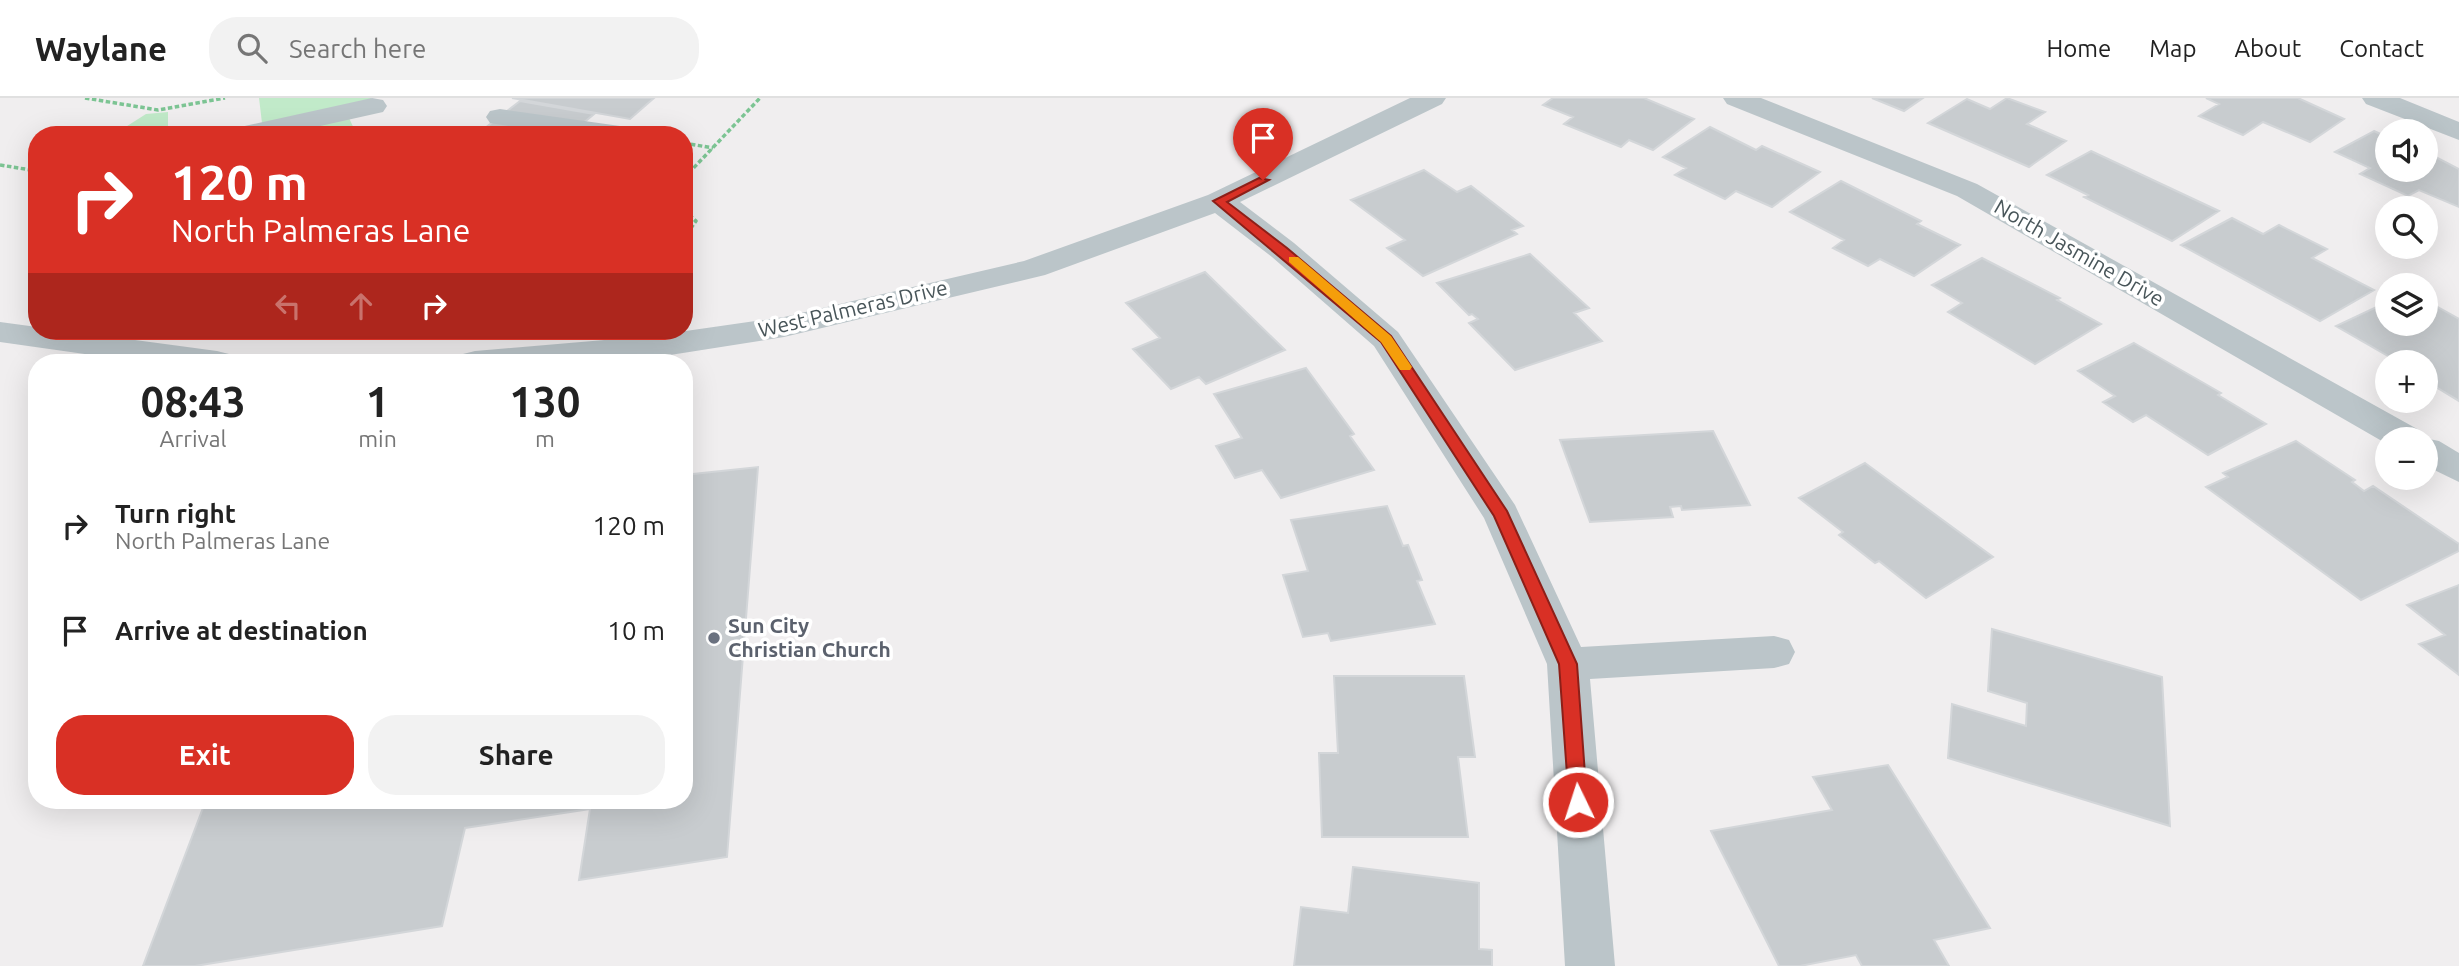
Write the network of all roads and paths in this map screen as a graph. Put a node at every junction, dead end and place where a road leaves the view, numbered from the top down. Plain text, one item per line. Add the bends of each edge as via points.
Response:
1 (85, 98) edge
2 (225, 98) edge
3 (760, 98) edge
4 (1432, 98) edge
5 (1737, 98) edge
6 (2376, 98) edge
7 (373, 106) dead end
8 (500, 117) dead end
9 (282, 126) edge
10 (564, 126) edge
11 (2459, 132) edge
12 (693, 144) edge
13 (714, 148) junction
14 (0, 165) edge
15 (693, 169) edge
16 (28, 170) edge
17 (1219, 201) junction
18 (8, 341) edge
19 (137, 354) edge
20 (569, 354) edge
21 (2385, 427) edge
22 (2438, 457) edge
23 (2459, 469) edge
24 (1774, 652) dead end
25 (1568, 664) junction
26 (1590, 966) edge

1 - 2 path via 158,110
3 - 13 path
4 - 17 street, West Palmeras Drive
5 - 21 street, North Jasmine Drive via 1967,190
6 - 11 street
7 - 9 street
8 - 10 street
12 - 13 path
13 - 15 path
14 - 16 path
17 - 20 street, West Palmeras Drive via 1034,268 784,327
17 - 25 street via 1386,339 1502,515
18 - 19 street
22 - 23 street
24 - 25 street
25 - 26 street

